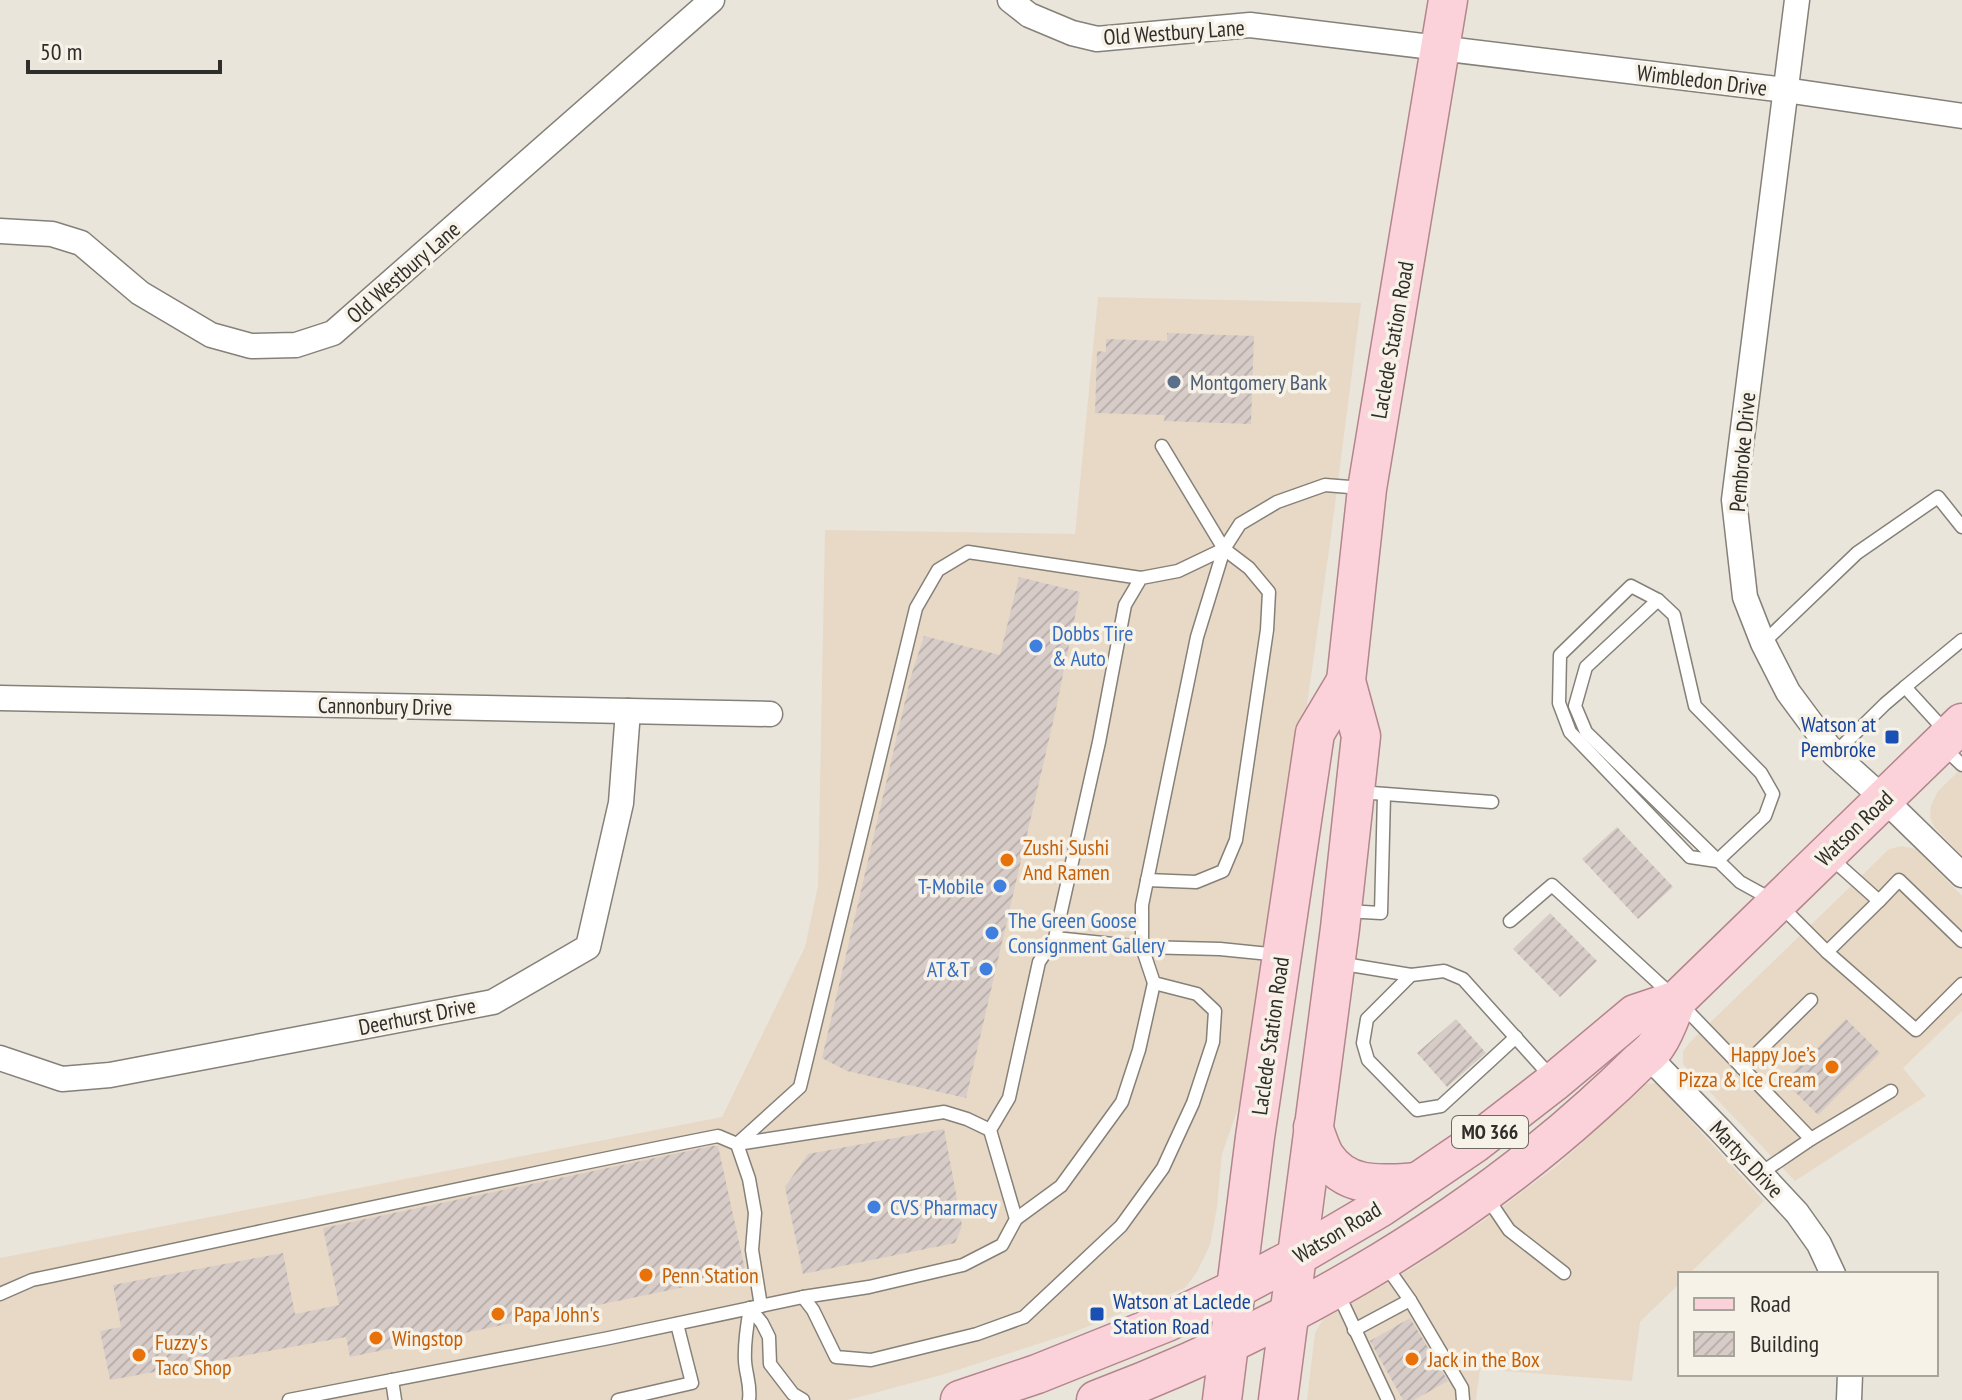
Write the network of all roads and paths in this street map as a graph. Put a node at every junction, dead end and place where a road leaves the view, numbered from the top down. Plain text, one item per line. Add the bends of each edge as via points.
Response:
1 (712, 0) edge
2 (1010, 0) edge
3 (1448, 0) edge
4 (1797, 0) edge
5 (1441, 47) junction
6 (1785, 90) junction
7 (1962, 116) edge
8 (0, 231) edge
9 (1162, 446) dead end
10 (1367, 489) junction
11 (1962, 527) edge
12 (1224, 549) junction
13 (1141, 578) junction
14 (1658, 600) junction
15 (1962, 640) edge
16 (1763, 643) junction
17 (1346, 681) junction
18 (1905, 687) junction
19 (0, 698) edge
20 (628, 711) junction
21 (770, 714) dead end
22 (1953, 742) edge
23 (1834, 754) junction
24 (1370, 793) junction
25 (1884, 799) junction
26 (1492, 802) dead end
27 (1827, 854) junction
28 (1717, 861) junction
29 (1962, 875) edge
30 (1147, 880) junction
31 (1879, 901) junction
32 (1778, 903) junction
33 (1510, 921) dead end
34 (1055, 938) junction
35 (1962, 941) edge
36 (1142, 947) junction
37 (1827, 952) junction
38 (1282, 955) junction
39 (1335, 963) junction
40 (1411, 975) junction
41 (1154, 983) junction
42 (1962, 984) edge
43 (1677, 1000) junction
44 (1811, 1000) dead end
45 (1516, 1037) junction
46 (1647, 1055) junction
47 (0, 1058) edge
48 (1742, 1068) junction
49 (1555, 1081) junction
50 (1891, 1091) dead end
51 (1313, 1127) junction
52 (990, 1130) junction
53 (1811, 1139) junction
54 (737, 1144) junction
55 (1761, 1173) junction
56 (1418, 1182) junction
57 (1484, 1193) junction
58 (1016, 1219) junction
59 (1296, 1257) junction
60 (1382, 1261) junction
61 (1832, 1272) edge
62 (1564, 1273) dead end
63 (1336, 1288) junction
64 (1236, 1289) junction
65 (0, 1294) edge
66 (803, 1297) junction
67 (1410, 1300) junction
68 (756, 1307) junction
69 (1289, 1313) junction
70 (677, 1324) junction
71 (1354, 1330) junction
72 (1229, 1344) junction
73 (1850, 1376) edge
74 (392, 1380) junction
75 (289, 1400) edge
76 (395, 1400) edge
77 (618, 1400) edge
78 (749, 1400) edge
79 (803, 1400) edge
80 (960, 1400) edge
81 (1096, 1400) edge
82 (1222, 1400) edge
83 (1278, 1400) edge
84 (1388, 1400) edge
85 (1463, 1400) edge
86 (1849, 1400) edge

1 - 8 street, Old Westbury Lane via 333,333 296,345 251,346 211,335 140,293 81,243 52,234
2 - 5 street, Old Westbury Lane via 1029,15 1097,39 1250,25
3 - 5 main road, Laclede Station Road
4 - 6 street, Pembroke Drive
5 - 6 street, Wimbledon Drive
5 - 10 main road, Laclede Station Road
6 - 7 street, Wimbledon Drive
6 - 16 street, Pembroke Drive via 1734,500 1745,597
9 - 12 lane
10 - 12 lane via 1325,485 1277,502 1240,524
10 - 17 main road, Laclede Station Road
11 - 16 lane via 1938,497 1857,553
12 - 13 lane via 1178,571
12 - 30 lane via 1197,637
12 - 30 lane via 1269,592 1236,840 1223,871 1196,882
13 - 34 lane via 1125,605
13 - 54 lane via 968,552 938,570 916,608 800,1087
14 - 28 lane via 1674,615 1695,706 1761,773 1773,794 1765,816
14 - 28 lane via 1586,667 1575,706 1586,732
14 - 28 lane via 1631,586 1560,655 1559,703 1570,732 1690,857
15 - 18 lane
16 - 23 street, Pembroke Drive via 1788,692
17 - 24 main road, Laclede Station Road
17 - 38 main road, Laclede Station Road via 1315,733
18 - 22 lane
18 - 23 lane
19 - 20 street, Cannonbury Drive
20 - 21 street, Cannonbury Drive
20 - 47 street, Deerhurst Drive via 621,803 588,947 493,1002 110,1075 62,1079
22 - 25 main road, Watson Road / MO 366
23 - 25 street, Pembroke Drive
24 - 26 lane
24 - 39 main road, Laclede Station Road
25 - 27 main road, Watson Road / MO 366
25 - 29 street, Pembroke Drive
27 - 31 lane
27 - 32 main road, Watson Road / MO 366
28 - 32 lane via 1740,882
30 - 36 lane
31 - 35 lane via 1899,880
31 - 37 lane
32 - 37 lane
32 - 43 main road, Watson Road / MO 366
33 - 43 lane via 1552,885
34 - 36 lane
34 - 52 lane via 1039,962 1009,1098
36 - 38 lane
36 - 41 lane
37 - 42 lane via 1916,1030
38 - 64 main road, Laclede Station Road
39 - 40 lane
39 - 51 main road, Laclede Station Road
40 - 45 lane via 1444,971 1463,979
40 - 45 lane via 1367,1019 1363,1043 1368,1060 1417,1110 1441,1106
41 - 58 lane via 1122,1102 1061,1186
41 - 66 lane via 1197,994 1215,1011 1213,1042 1193,1103 1163,1168 1121,1226 1024,1317 871,1360 836,1357
43 - 46 main road, Watson Road / MO 366
43 - 48 lane
43 - 49 main road, Watson Road / MO 366 via 1635,1014
44 - 48 lane
45 - 49 lane
46 - 55 street, Martys Drive
46 - 57 main road, Watson Road / MO 366
48 - 53 lane
49 - 56 main road, Watson Road / MO 366
50 - 53 lane
51 - 56 main road via 1324,1154 1349,1179
51 - 59 main road, Laclede Station Road
52 - 54 lane via 944,1112
52 - 58 lane
53 - 55 lane
54 - 65 lane via 718,1136 509,1177 32,1280
54 - 68 lane via 755,1213
55 - 61 street, Martys Drive via 1797,1213
56 - 59 main road, Watson Road / MO 366
57 - 60 main road, Watson Road / MO 366
57 - 62 lane via 1509,1230
58 - 66 lane via 1002,1245 963,1265
59 - 64 main road, Watson Road / MO 366
59 - 69 main road, Laclede Station Road
60 - 63 main road, Watson Road / MO 366
60 - 67 lane
63 - 69 main road, Watson Road / MO 366
63 - 71 lane
64 - 72 main road, Laclede Station Road
64 - 80 main road, Watson Road / MO 366 via 1083,1357
66 - 68 lane
67 - 71 lane
67 - 85 lane via 1462,1388
68 - 70 lane
68 - 78 lane via 746,1332
68 - 79 lane via 769,1337 770,1364
69 - 72 main road, Watson Road / MO 366
69 - 83 main road, Laclede Station Road
70 - 74 lane
70 - 77 lane via 692,1383
71 - 84 lane
72 - 81 main road, Watson Road / MO 366
72 - 82 main road, Laclede Station Road
73 - 86 street
74 - 75 lane
74 - 76 lane

